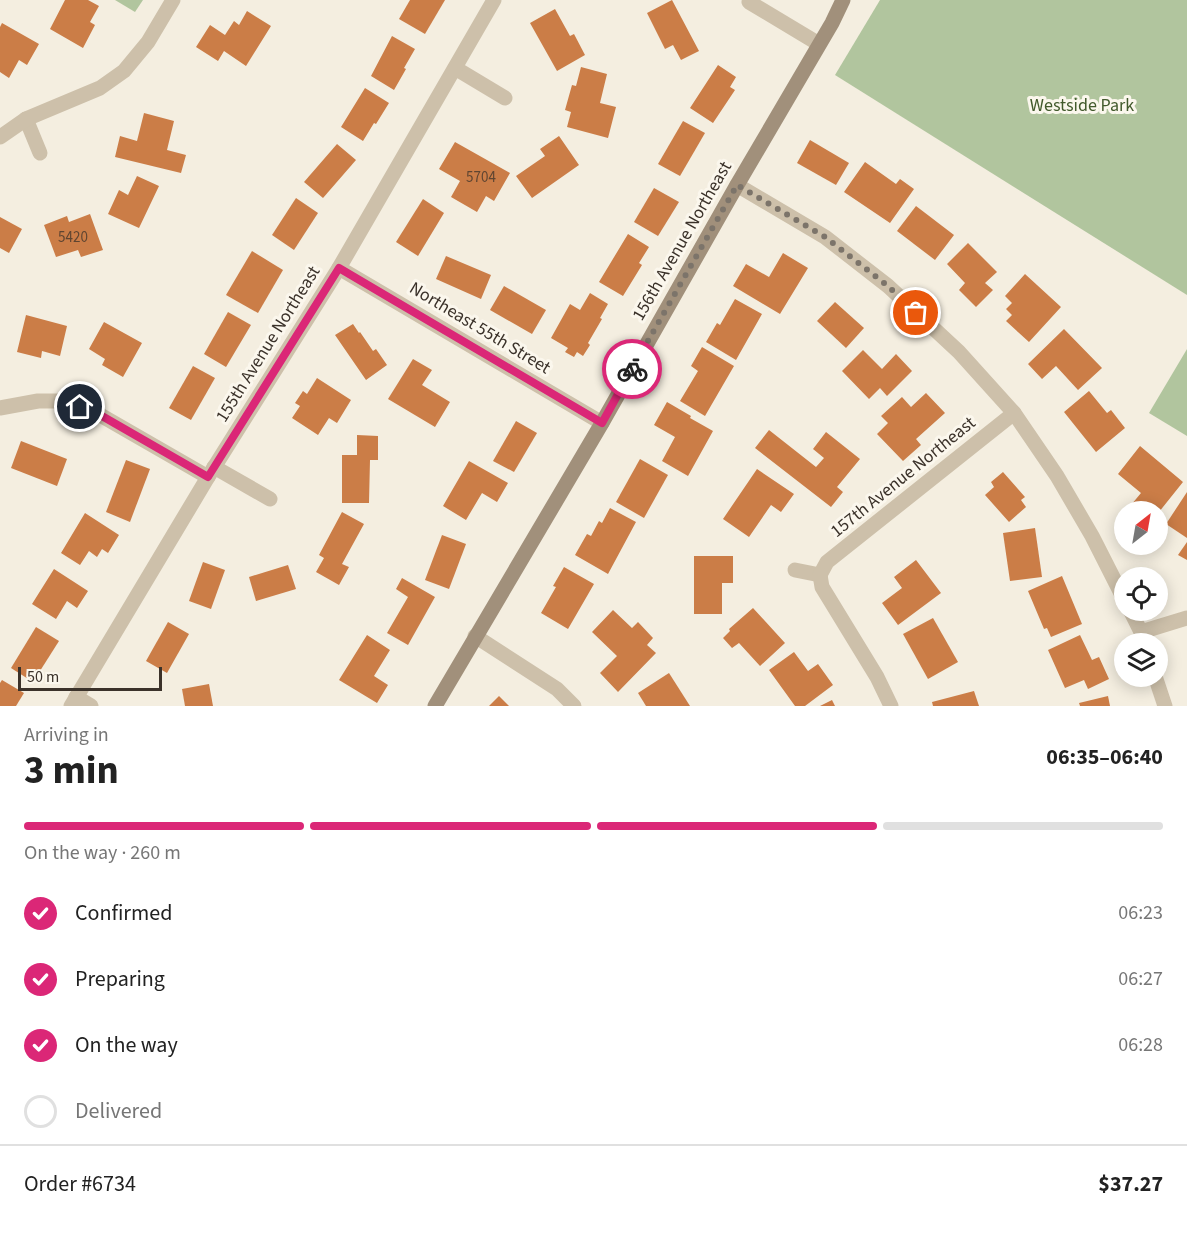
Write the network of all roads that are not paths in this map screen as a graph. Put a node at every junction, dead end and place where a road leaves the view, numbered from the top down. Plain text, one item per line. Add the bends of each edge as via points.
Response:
1 (173, 0) edge
2 (494, 0) edge
3 (843, 0) edge
4 (749, 2) dead end
5 (819, 44) junction
6 (455, 68) junction
7 (505, 98) dead end
8 (26, 120) junction
9 (0, 137) edge
10 (40, 153) dead end
11 (737, 185) junction
12 (339, 268) junction
13 (0, 408) edge
14 (1014, 413) junction
15 (602, 423) junction
16 (211, 472) junction
17 (270, 499) dead end
18 (795, 570) dead end
19 (820, 575) junction
20 (1114, 579) edge
21 (1187, 618) edge
22 (1154, 633) edge
23 (475, 636) junction
24 (1159, 687) edge
25 (73, 702) edge
26 (92, 706) edge
27 (435, 706) edge
28 (574, 706) edge
29 (891, 706) edge
30 (1165, 706) edge

1 - 8 street via 148,42 124,71 100,88
2 - 6 street, 155th Avenue Northeast
3 - 5 street, 156th Avenue Northeast
4 - 5 street
5 - 11 street, 156th Avenue Northeast
6 - 7 street
6 - 12 street, 155th Avenue Northeast
8 - 9 street
8 - 10 street
11 - 14 street via 825,237 888,286 958,352
11 - 15 street, 156th Avenue Northeast
12 - 15 street, Northeast 55th Street
12 - 16 street, 155th Avenue Northeast
13 - 16 street via 38,401 64,402 95,412
14 - 19 street, 157th Avenue Northeast via 827,562
14 - 20 street via 1057,476
15 - 23 street, 156th Avenue Northeast
16 - 17 street
16 - 25 street, 155th Avenue Northeast
18 - 19 street
19 - 29 street via 822,587
21 - 22 street
23 - 27 street, 156th Avenue Northeast
23 - 28 street via 557,689
24 - 30 street
25 - 26 street

